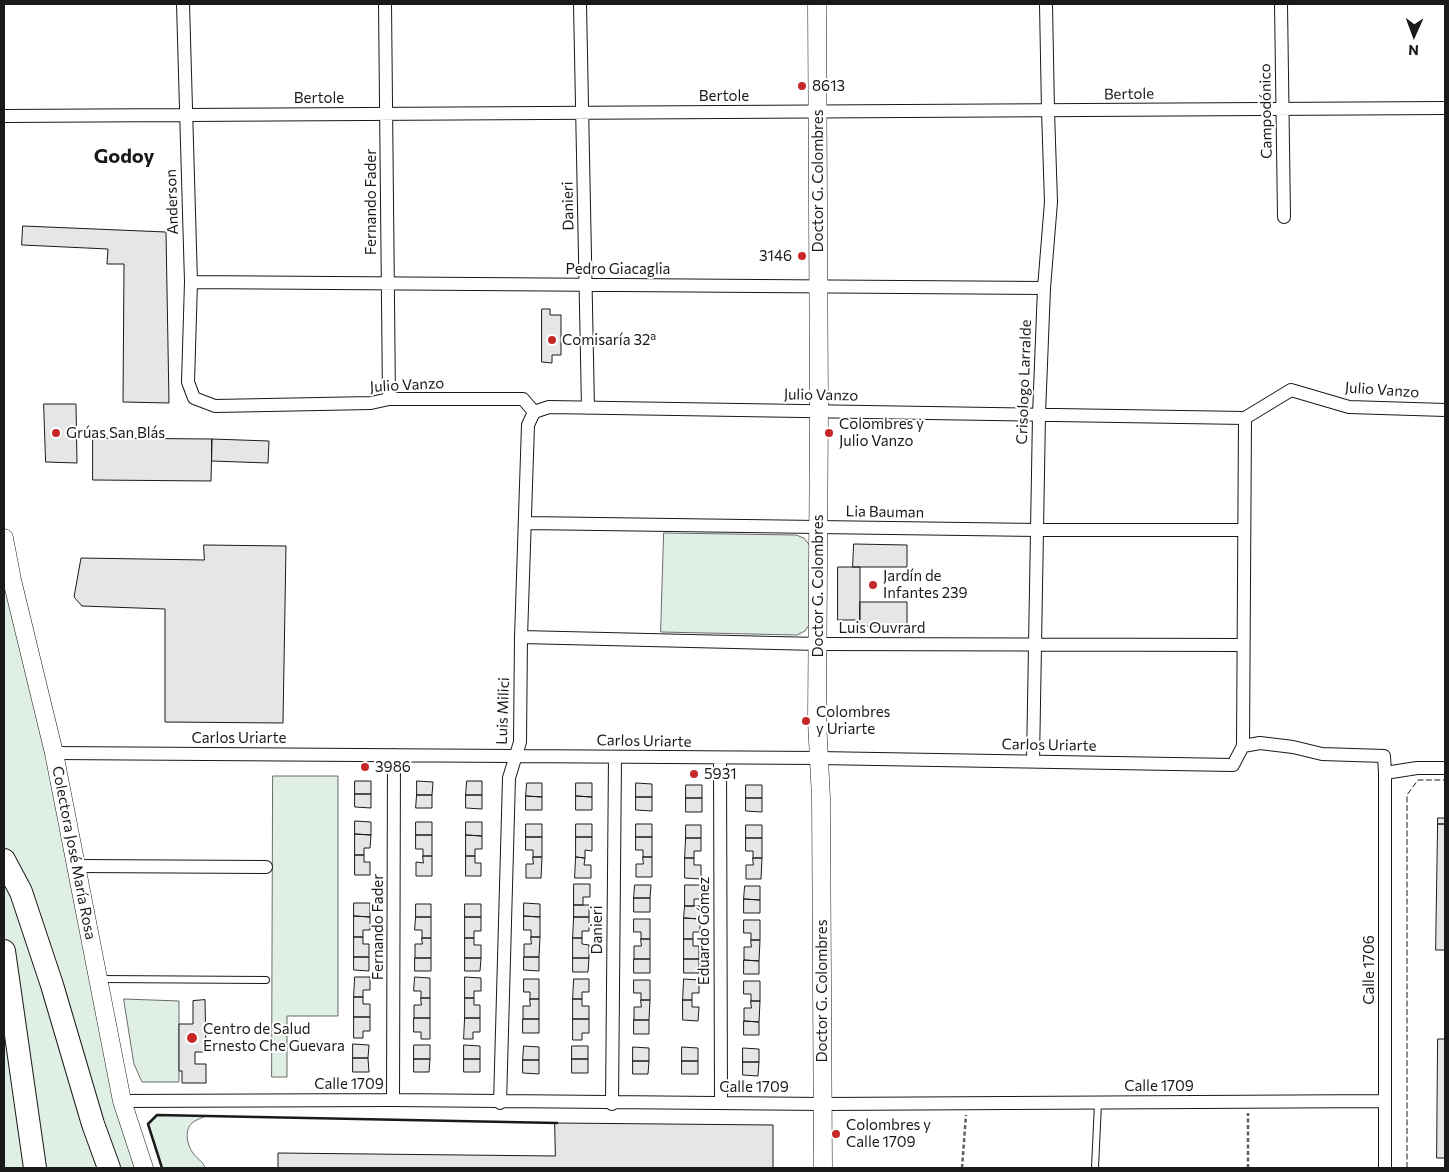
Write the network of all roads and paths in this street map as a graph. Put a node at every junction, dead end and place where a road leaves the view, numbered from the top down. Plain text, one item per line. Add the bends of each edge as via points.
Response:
1 (183, 4) edge
2 (385, 4) edge
3 (580, 4) edge
4 (817, 4) edge
5 (1046, 4) edge
6 (1281, 4) edge
7 (1445, 108) edge
8 (1282, 109) junction
9 (817, 111) junction
10 (582, 112) junction
11 (1048, 112) junction
12 (386, 114) junction
13 (185, 115) junction
14 (4, 116) edge
15 (1284, 217) dead end
16 (191, 282) junction
17 (388, 284) junction
18 (585, 285) junction
19 (818, 286) junction
20 (1044, 288) junction
21 (194, 398) joint
22 (389, 399) junction
23 (588, 408) junction
24 (1445, 410) edge
25 (819, 411) junction
26 (534, 412) junction
27 (1039, 415) junction
28 (1245, 418) junction
29 (526, 523) junction
30 (818, 527) junction
31 (1037, 530) junction
32 (1244, 530) junction
33 (4, 538) edge
34 (521, 637) junction
35 (818, 644) junction
36 (1035, 644) junction
37 (1243, 646) junction
38 (1243, 746) junction
39 (54, 753) junction
40 (394, 754) junction
41 (516, 756) junction
42 (615, 757) junction
43 (720, 758) junction
44 (818, 758) junction
45 (1033, 761) junction
46 (1445, 768) edge
47 (1386, 773) junction
48 (4, 860) edge
49 (77, 866) junction
50 (266, 867) dead end
51 (4, 951) edge
52 (100, 979) junction
53 (266, 980) dead end
54 (393, 1100) junction
55 (122, 1101) junction
56 (1385, 1101) junction
57 (500, 1102) junction
58 (1248, 1102) junction
59 (721, 1103) junction
60 (966, 1103) junction
61 (1098, 1103) junction
62 (612, 1104) junction
63 (823, 1104) junction
64 (35, 1168) edge
65 (109, 1168) edge
66 (144, 1168) edge
67 (823, 1168) edge
68 (962, 1168) edge
69 (1095, 1168) edge
70 (1248, 1168) edge
71 (1385, 1168) edge

1 - 13 street, Anderson
2 - 12 street, Fernando Fader
3 - 10 street, Danieri
4 - 9 street, Doctor G. Colombres
5 - 11 street, Crisologo Larralde
6 - 8 street, Campodónico
7 - 8 street, Bertole
8 - 11 street, Bertole
8 - 15 street, Campodónico
9 - 10 street, Bertole
9 - 11 street, Bertole
9 - 19 street, Doctor G. Colombres
10 - 12 street, Bertole
10 - 18 street, Danieri
11 - 20 street, Crisologo Larralde via 1051,202
12 - 13 street, Bertole
12 - 17 street, Fernando Fader
13 - 14 street, Bertole
13 - 16 street, Anderson
16 - 17 street, Pedro Giacaglia
16 - 21 street, Anderson via 188,382
17 - 18 street, Pedro Giacaglia
17 - 22 street, Fernando Fader
18 - 19 street, Pedro Giacaglia
18 - 23 street, Danieri
19 - 20 street, Pedro Giacaglia
19 - 25 street, Doctor G. Colombres
20 - 27 street, Crisologo Larralde
21 - 22 street, Julio Vanzo via 215,406 371,403
22 - 26 street, Julio Vanzo via 523,399
23 - 25 street, Julio Vanzo
23 - 26 street, Julio Vanzo via 548,407
24 - 28 street, Julio Vanzo via 1349,407 1291,390
25 - 27 street, Julio Vanzo
25 - 30 street, Doctor G. Colombres
26 - 29 street, Luis Milici via 528,425
27 - 28 street, Julio Vanzo
27 - 31 street, Crisologo Larralde
28 - 32 street
29 - 30 street, Lia Bauman
29 - 34 street, Luis Milici
30 - 31 street, Lia Bauman
30 - 35 street, Doctor G. Colombres
31 - 32 street, Lia Bauman
31 - 36 street, Crisologo Larralde
32 - 37 street
33 - 39 street, Colectora José María Rosa
34 - 35 street, Luis Ouvrard
34 - 41 street, Luis Milici via 520,742
35 - 36 street, Luis Ouvrard
35 - 44 street, Doctor G. Colombres
36 - 37 street, Luis Ouvrard
36 - 45 street, Crisologo Larralde
37 - 38 street
38 - 45 street, Carlos Uriarte via 1233,765
38 - 47 street via 1260,743 1322,754 1384,756
39 - 40 street, Carlos Uriarte
39 - 49 street, Colectora José María Rosa
40 - 41 street, Carlos Uriarte
40 - 54 street, Fernando Fader
41 - 42 street, Carlos Uriarte
41 - 57 street, Luis Milici via 509,778
42 - 43 street, Carlos Uriarte
42 - 62 street, Danieri
43 - 44 street, Carlos Uriarte
43 - 59 street, Eduardo Gómez
44 - 45 street, Carlos Uriarte
44 - 63 street, Doctor G. Colombres
46 - 47 street
47 - 56 street, Calle 1706
48 - 65 highway via 21,892
49 - 50 street
49 - 52 street, Colectora José María Rosa
51 - 64 highway
52 - 53 lane
52 - 55 street, Colectora José María Rosa
54 - 55 street, Calle 1709
54 - 57 street, Calle 1709
55 - 66 street, Colectora José María Rosa
56 - 58 street, Calle 1709
56 - 71 street, Calle 1706
57 - 62 street, Calle 1709
58 - 61 street, Calle 1709
58 - 70 path
59 - 62 street, Calle 1709
59 - 63 street, Calle 1709
60 - 61 street, Calle 1709
60 - 63 street, Calle 1709
60 - 68 path
61 - 69 lane
63 - 67 street, Doctor G. Colombres

